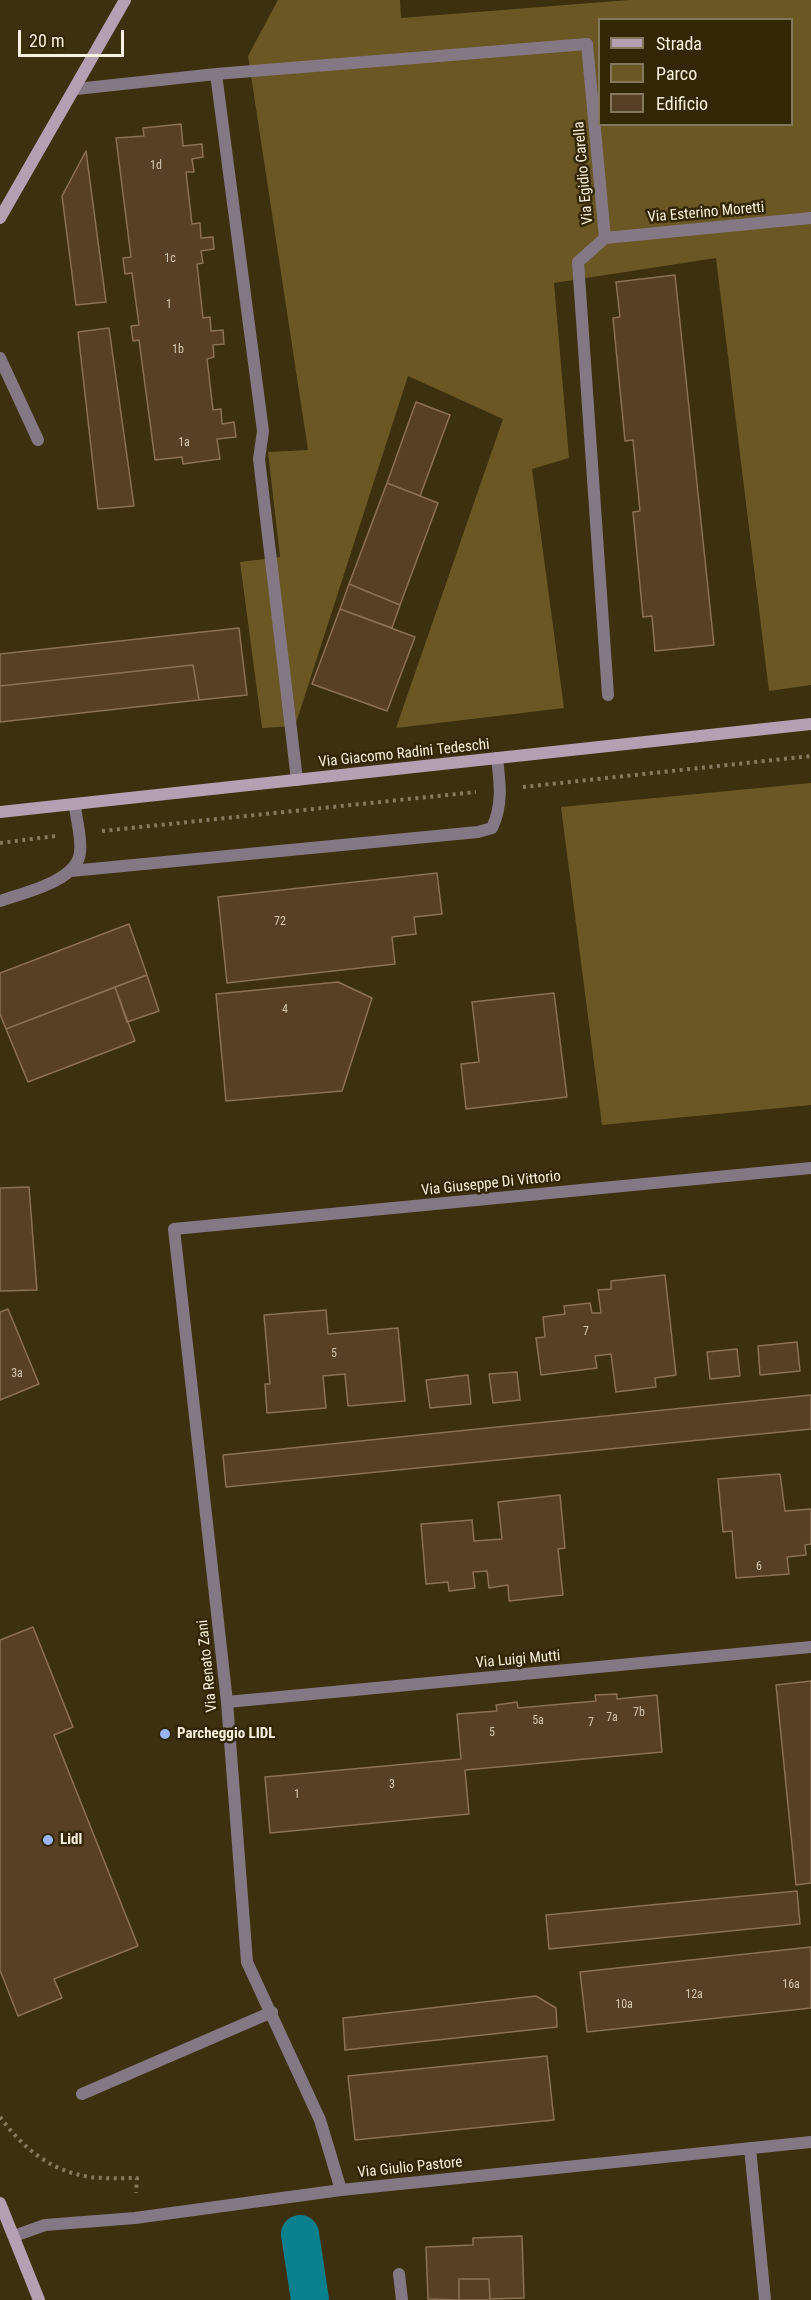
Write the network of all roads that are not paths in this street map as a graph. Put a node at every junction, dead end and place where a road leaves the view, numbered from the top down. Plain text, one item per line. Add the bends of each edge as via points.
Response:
1 (125, 0) edge
2 (216, 74) junction
3 (76, 89) junction
4 (0, 218) edge
5 (811, 218) edge
6 (605, 238) junction
7 (0, 358) edge
8 (38, 440) dead end
9 (608, 694) dead end
10 (811, 724) edge
11 (497, 758) junction
12 (297, 780) junction
13 (75, 805) junction
14 (0, 812) edge
15 (71, 871) junction
16 (0, 901) edge
17 (811, 1168) edge
18 (174, 1229) joint
19 (811, 1647) edge
20 (227, 1702) junction
21 (272, 2012) junction
22 (82, 2094) dead end
23 (811, 2142) edge
24 (750, 2148) junction
25 (341, 2190) junction
26 (0, 2203) edge
27 (14, 2236) junction
28 (399, 2274) dead end
29 (39, 2300) edge
30 (402, 2300) edge
31 (765, 2300) edge

1 - 3 main road
2 - 3 street, Via Egidio Carella
2 - 6 street, Via Egidio Carella via 587,44
2 - 12 street via 263,431 259,459
3 - 4 main road
5 - 6 street, Via Esterino Moretti
6 - 9 street, Via Egidio Carella via 578,261
7 - 8 street
10 - 11 main road, Via Giacomo Radini Tedeschi
11 - 12 main road, Via Giacomo Radini Tedeschi
11 - 15 street via 501,789 498,815 492,828 478,832
12 - 13 main road, Via Giacomo Radini Tedeschi
13 - 14 main road, Via Giacomo Radini Tedeschi
13 - 15 street via 80,853
15 - 16 street
17 - 18 street, Via Giuseppe Di Vittorio
18 - 20 street, Via Renato Zani
19 - 20 street, Via Luigi Mutti
20 - 21 street, Via Renato Zani via 246,1962
21 - 22 street
21 - 25 street, Via Renato Zani via 320,2120
23 - 24 street, Via Giulio Pastore
24 - 25 street, Via Giulio Pastore
24 - 31 street
25 - 27 street, Via Giulio Pastore via 135,2218 45,2225
26 - 27 main road
27 - 29 main road
28 - 30 street

